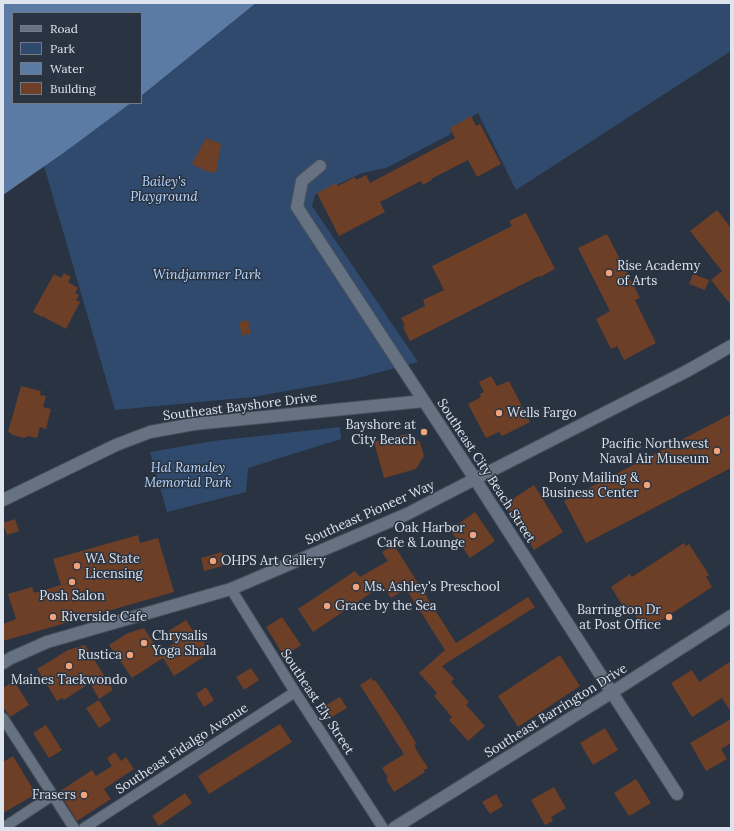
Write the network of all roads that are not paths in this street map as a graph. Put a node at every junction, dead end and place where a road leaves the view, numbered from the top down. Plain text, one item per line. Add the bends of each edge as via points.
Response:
1 (320, 166) dead end
2 (731, 346) edge
3 (424, 401) junction
4 (475, 479) junction
5 (3, 500) edge
6 (231, 590) junction
7 (731, 616) edge
8 (3, 663) edge
9 (295, 692) junction
10 (611, 693) junction
11 (3, 718) edge
12 (676, 794) dead end
13 (53, 795) junction
14 (3, 828) edge
15 (74, 828) edge
16 (84, 828) edge
17 (383, 828) edge
18 (394, 828) edge

1 - 3 street, Southeast City Beach Street via 302,181 297,207
2 - 4 street, Southeast Pioneer Way
3 - 4 street, Southeast City Beach Street
3 - 5 street, Southeast Bayshore Drive via 194,424 150,432 116,445
4 - 6 street, Southeast Pioneer Way via 406,514
4 - 10 street, Southeast City Beach Street
6 - 8 street, Southeast Pioneer Way via 47,642
6 - 9 street, Southeast Ely Street
7 - 10 street, Southeast Barrington Drive
9 - 16 street, Southeast Fidalgo Avenue
9 - 17 street, Southeast Ely Street
10 - 12 street, Southeast City Beach Street
10 - 18 street, Southeast Barrington Drive
11 - 13 street
13 - 14 street
13 - 15 street

